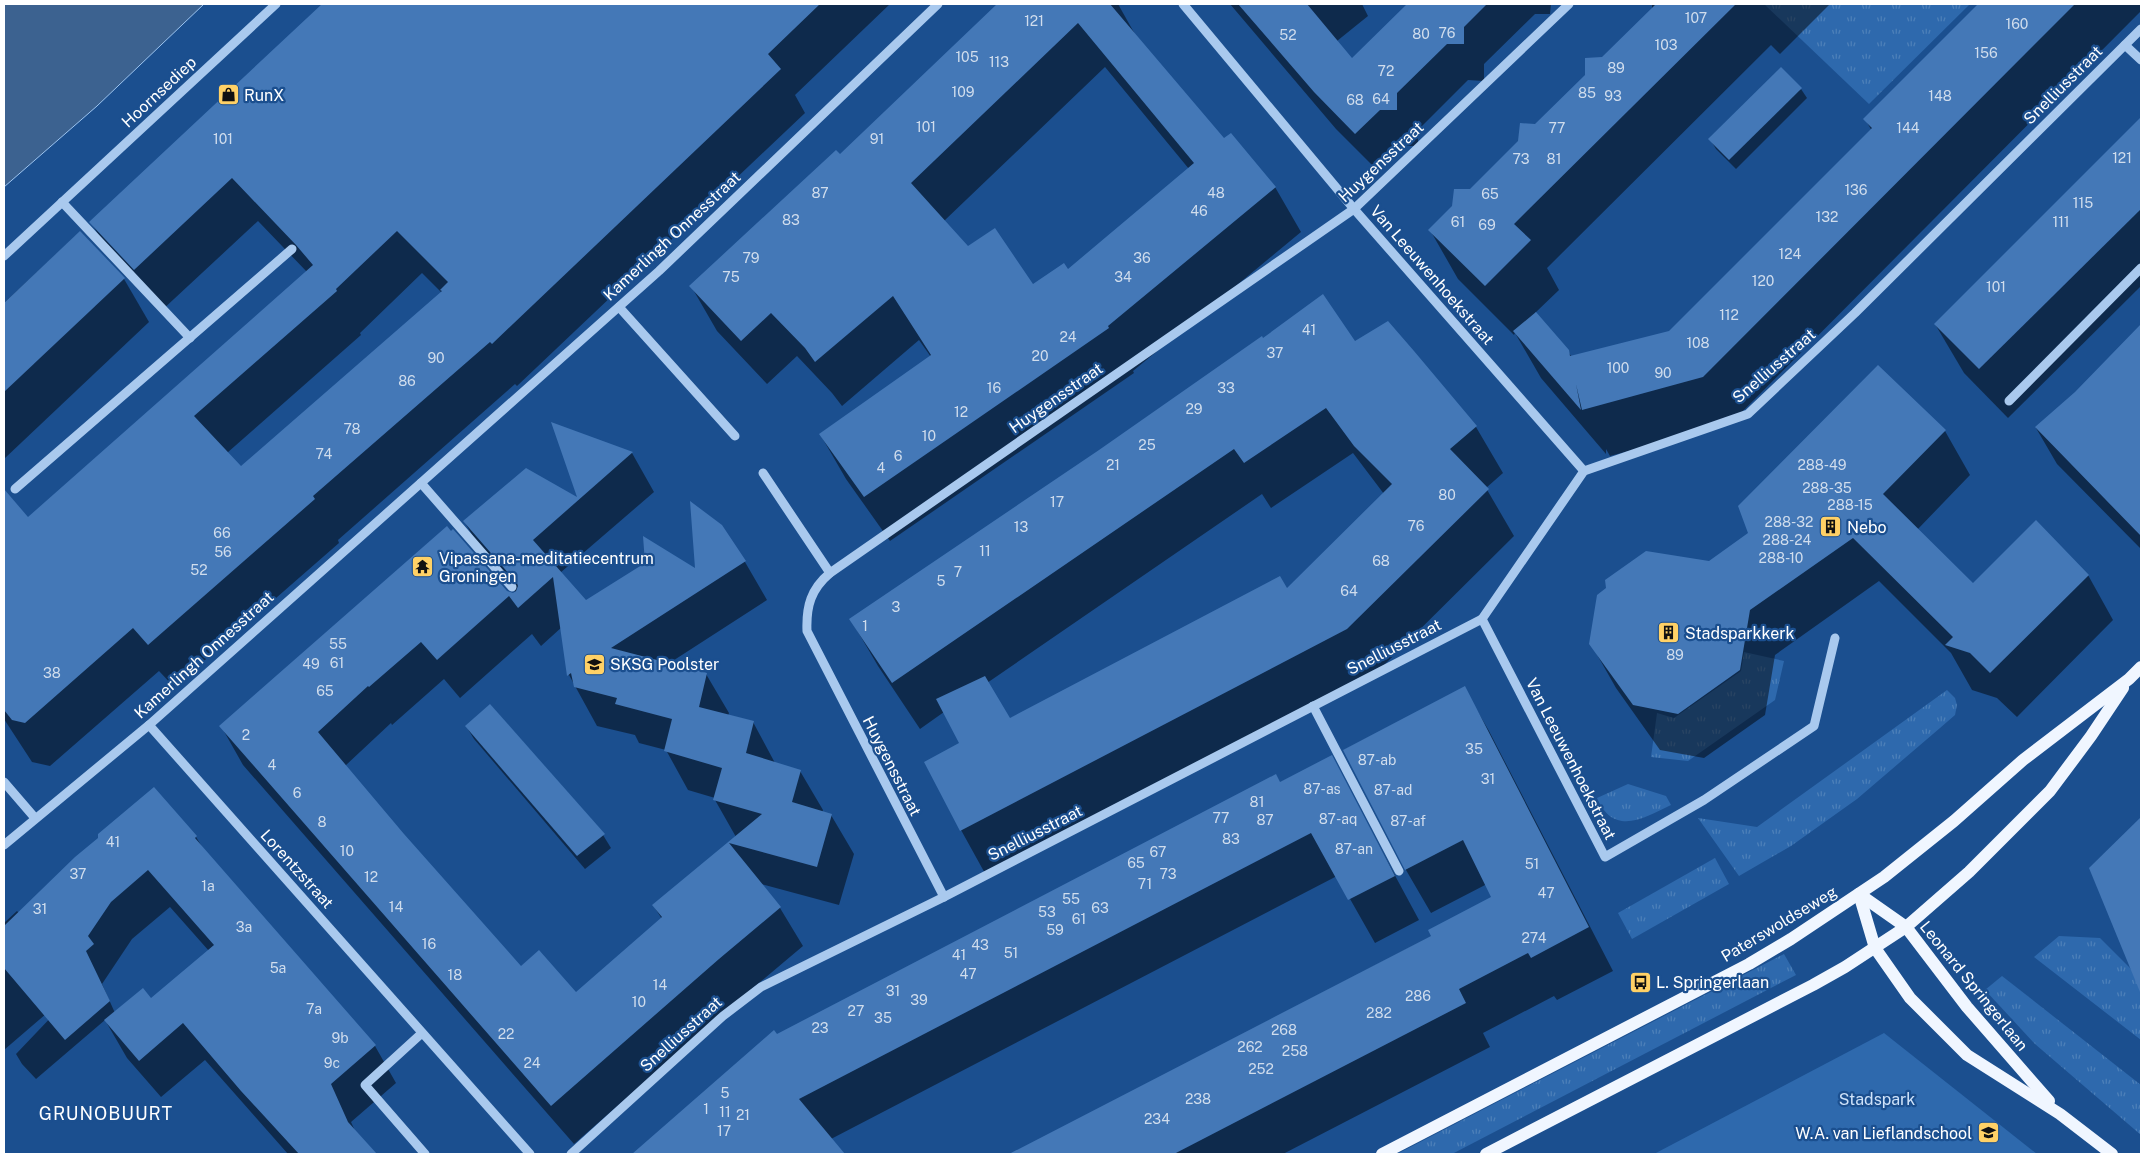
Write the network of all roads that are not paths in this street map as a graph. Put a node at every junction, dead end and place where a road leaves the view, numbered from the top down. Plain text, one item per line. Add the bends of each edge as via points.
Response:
1 (276, 4) edge
2 (938, 4) edge
3 (1183, 4) edge
4 (1569, 4) edge
5 (2141, 29) edge
6 (2126, 45) junction
7 (2141, 60) edge
8 (62, 202) junction
9 (1354, 209) junction
10 (292, 250) dead end
11 (4, 256) edge
12 (2141, 268) edge
13 (619, 307) junction
14 (190, 338) junction
15 (2010, 401) dead end
16 (735, 436) dead end
17 (1584, 471) junction
18 (764, 473) dead end
19 (421, 483) junction
20 (15, 489) dead end
21 (830, 573) junction
22 (512, 587) dead end
23 (1482, 619) junction
24 (1835, 638) dead end
25 (2141, 667) edge
26 (2129, 679) junction
27 (1313, 706) junction
28 (149, 725) junction
29 (4, 782) edge
30 (34, 818) junction
31 (4, 845) edge
32 (1399, 871) dead end
33 (1859, 894) junction
34 (944, 897) junction
35 (1906, 927) junction
36 (1875, 948) junction
37 (422, 1033) junction
38 (2060, 1114) junction
39 (425, 1154) edge
40 (530, 1154) edge
41 (571, 1154) edge
42 (1382, 1154) edge
43 (1486, 1154) edge
44 (2112, 1154) edge

1 - 8 street, Hoornsediep
2 - 13 street, Kamerlingh Onnesstraat
3 - 9 street, Van Leeuwenhoekstraat
4 - 9 street, Huygensstraat
5 - 6 street, Snelliusstraat
6 - 7 street, Snelliusstraat
6 - 17 street, Snelliusstraat via 1748,414
8 - 11 street, Hoornsediep
8 - 14 street
9 - 17 street, Van Leeuwenhoekstraat
9 - 21 street, Huygensstraat
10 - 14 street
12 - 15 street
13 - 16 street
13 - 19 street, Kamerlingh Onnesstraat
14 - 20 street
17 - 23 street, Snelliusstraat
18 - 21 street
19 - 22 street
19 - 28 street, Kamerlingh Onnesstraat
21 - 34 street, Huygensstraat via 810,597 806,613 807,631
23 - 24 street, Van Leeuwenhoekstraat via 1605,857 1685,811 1814,726
23 - 27 street, Snelliusstraat
25 - 26 main road, Paterswoldseweg
26 - 33 main road, Paterswoldseweg via 2023,760 1954,820
26 - 35 main road, Paterswoldseweg via 2050,791 1969,872
27 - 32 street
27 - 34 street, Snelliusstraat
28 - 30 street, Kamerlingh Onnesstraat
28 - 37 street, Lorentzstraat
29 - 30 street
30 - 31 street, Kamerlingh Onnesstraat
33 - 35 main road, Leonard Springerlaan
33 - 36 main road, Leonard Springerlaan
33 - 42 main road, Paterswoldseweg via 1749,964
34 - 41 street, Snelliusstraat via 761,987 723,1016
35 - 36 main road, Paterswoldseweg
35 - 38 main road, Leonard Springerlaan via 1966,1007
36 - 38 main road, Leonard Springerlaan via 1910,998 1967,1055
36 - 43 main road, Paterswoldseweg via 1813,985
37 - 39 street via 365,1085
37 - 40 street, Lorentzstraat
38 - 44 main road, Leonard Springerlaan

